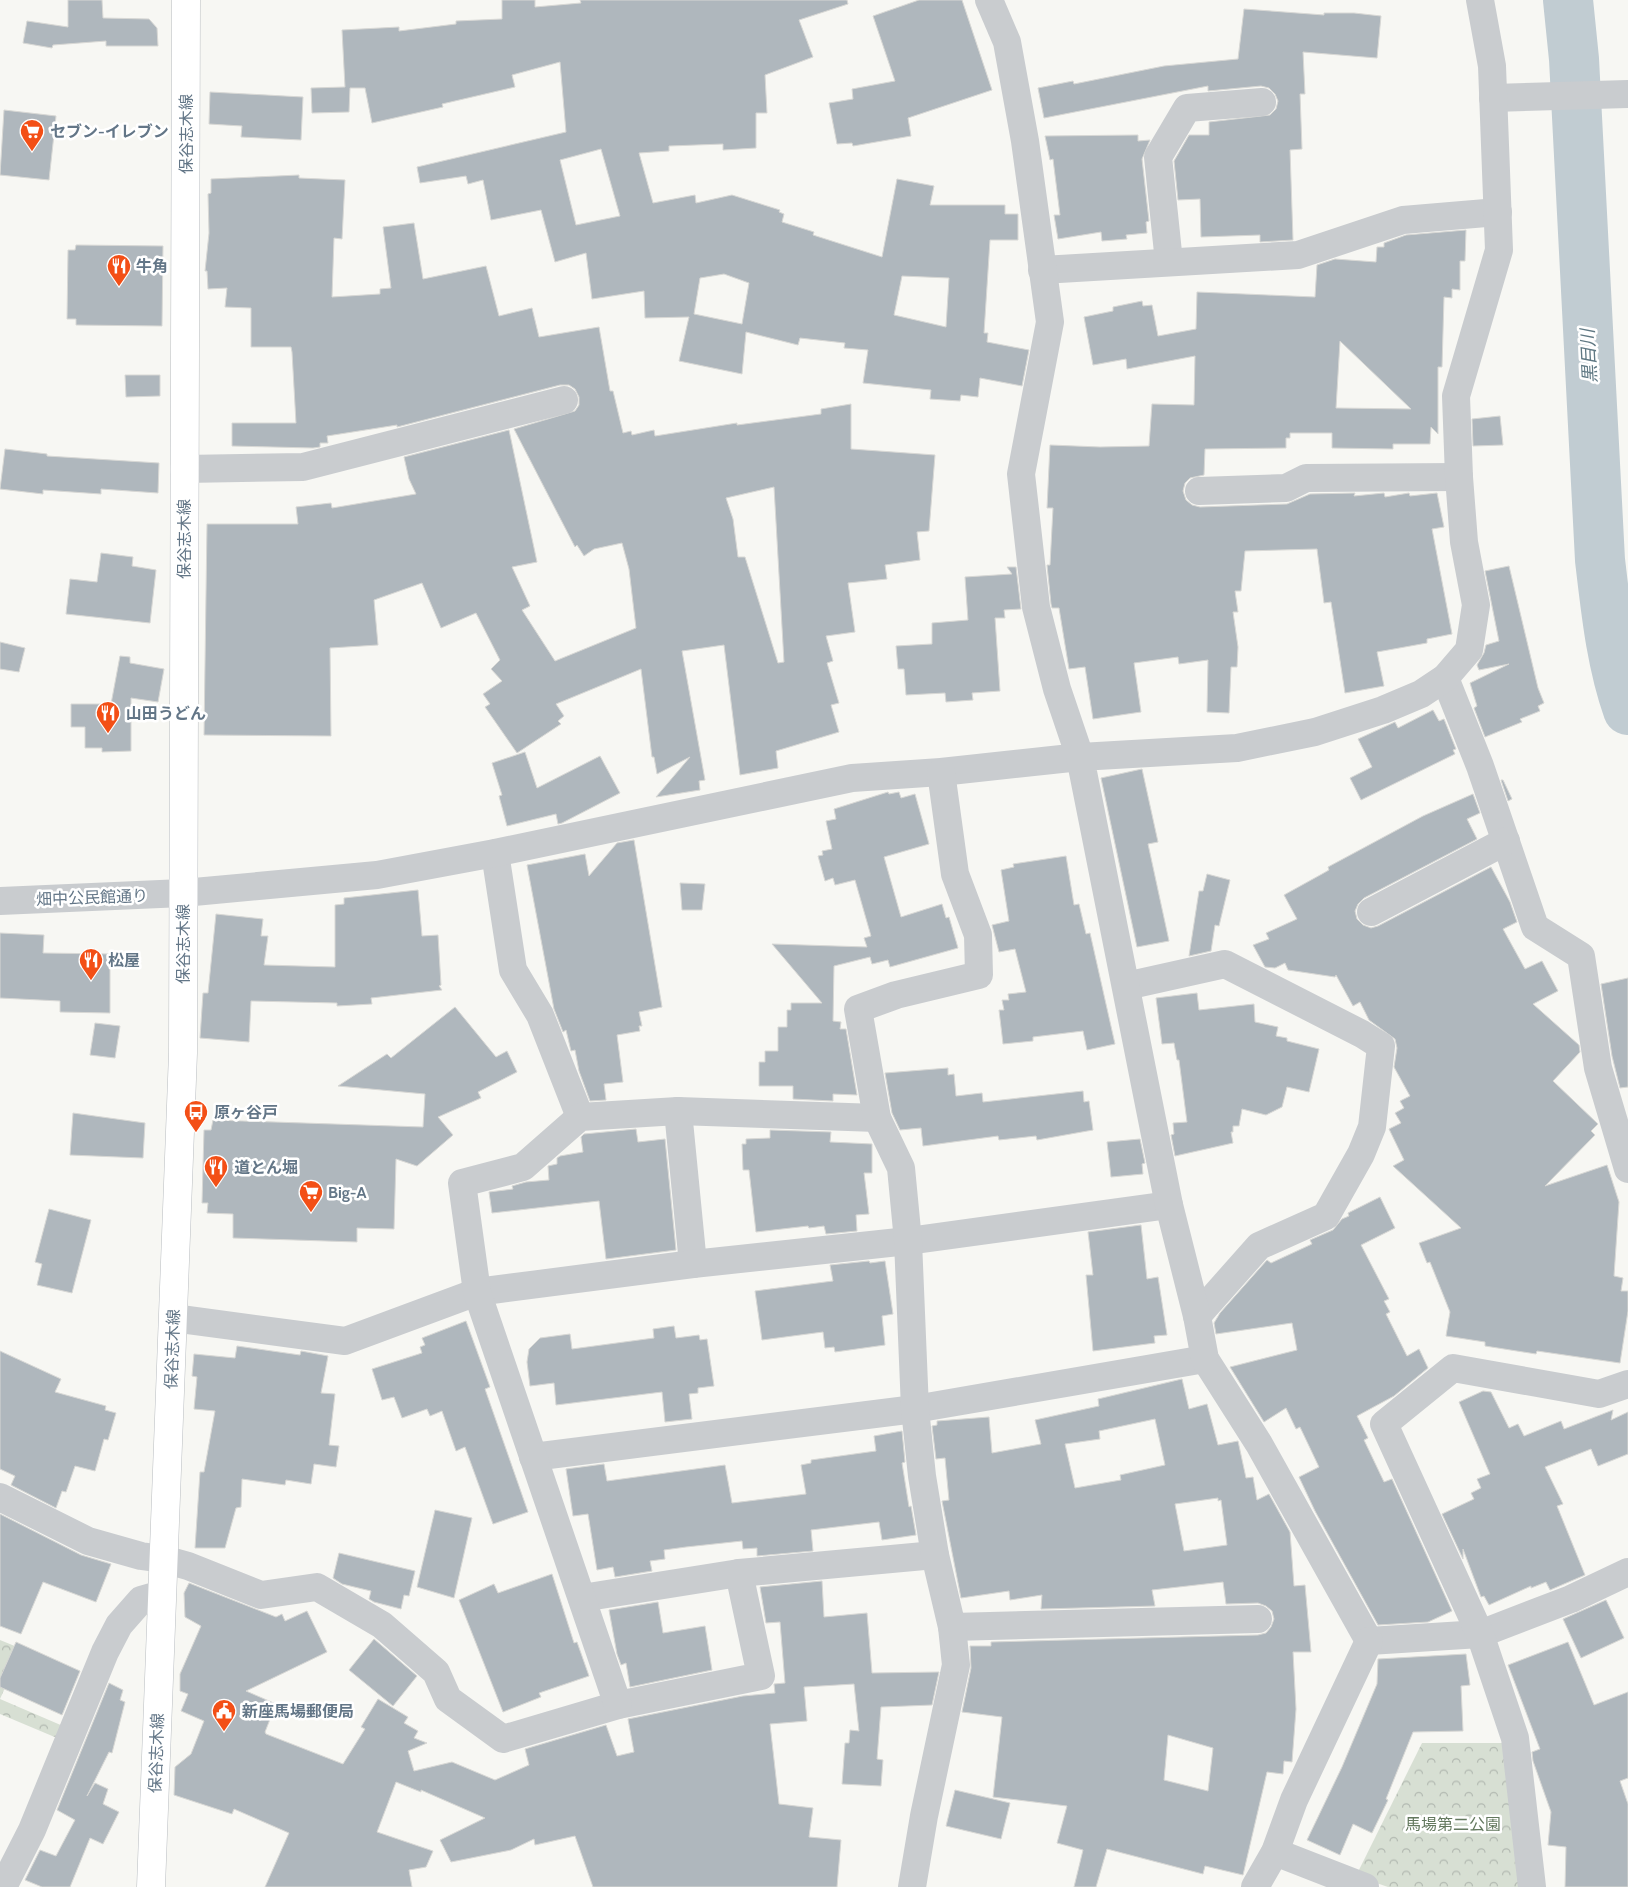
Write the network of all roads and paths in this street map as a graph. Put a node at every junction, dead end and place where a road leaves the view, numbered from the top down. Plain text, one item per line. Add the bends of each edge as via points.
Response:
1 (186, 0) edge
2 (989, 0) edge
3 (1480, 0) edge
4 (1628, 94) edge
5 (1502, 98) junction
6 (1262, 102) dead end
7 (1498, 212) junction
8 (1169, 262) junction
9 (1042, 270) junction
10 (564, 400) dead end
11 (184, 469) junction
12 (1459, 477) junction
13 (1199, 491) dead end
14 (1445, 678) junction
15 (1080, 757) junction
16 (941, 772) junction
17 (1506, 841) junction
18 (496, 853) junction
19 (183, 893) junction
20 (0, 901) edge
21 (1371, 912) dead end
22 (1126, 986) junction
23 (678, 1112) junction
24 (580, 1117) junction
25 (877, 1118) junction
26 (1628, 1169) edge
27 (1169, 1205) junction
28 (908, 1242) junction
29 (693, 1264) junction
30 (477, 1292) junction
31 (1197, 1316) junction
32 (173, 1318) junction
33 (1205, 1359) junction
34 (1628, 1384) edge
35 (915, 1409) junction
36 (533, 1458) junction
37 (0, 1497) edge
38 (935, 1555) junction
39 (163, 1559) junction
40 (739, 1572) junction
41 (1628, 1572) edge
42 (162, 1594) junction
43 (582, 1598) junction
44 (1258, 1619) dead end
45 (952, 1627) junction
46 (1480, 1634) junction
47 (1369, 1641) junction
48 (618, 1705) junction
49 (1275, 1852) junction
50 (2, 1887) edge
51 (151, 1887) edge
52 (912, 1887) edge
53 (1255, 1887) edge
54 (1365, 1887) edge
55 (1532, 1887) edge

1 - 11 main road, 保谷志木線
2 - 9 street via 1007,42 1025,141
3 - 5 street, 畑中公民館通り via 1492,66
4 - 5 street
5 - 7 street, 畑中公民館通り
6 - 8 street via 1186,108 1158,157
7 - 8 street via 1403,220 1298,255
7 - 12 street, 畑中公民館通り via 1498,250 1456,396
8 - 9 street
9 - 15 street via 1050,322 1020,474 1036,607 1057,689
10 - 11 street via 303,467
11 - 19 main road, 保谷志木線
12 - 13 street via 1306,478 1286,488
12 - 14 street, 畑中公民館通り via 1464,542 1476,605 1468,650
14 - 15 street, 畑中公民館通り via 1421,694 1383,710 1315,732 1237,748
14 - 17 street
15 - 16 street, 畑中公民館通り
15 - 22 street
16 - 18 street, 畑中公民館通り via 852,778
16 - 25 street via 955,874 978,935 978,976 896,995 858,1009
17 - 21 street
17 - 26 street via 1536,927 1581,956 1598,1068
18 - 19 street, 畑中公民館通り via 376,875
18 - 24 street via 513,970 540,1015
19 - 20 street, 畑中公民館通り
19 - 32 main road, 保谷志木線 via 183,1054
22 - 27 street
22 - 31 street via 1224,964 1381,1046 1372,1127 1362,1154 1326,1216 1259,1246
23 - 24 street
23 - 25 street
23 - 29 street
24 - 30 street via 523,1167 462,1183
25 - 28 street via 901,1168
27 - 28 street
27 - 31 street
28 - 29 street
28 - 35 street
29 - 30 street
30 - 32 street via 345,1341
30 - 36 street
31 - 33 street
32 - 39 main road, 保谷志木線
33 - 35 street
33 - 47 street via 1259,1444
34 - 46 street via 1599,1394 1453,1368 1384,1424
35 - 36 street
35 - 38 street
36 - 43 street
37 - 39 street via 88,1541
38 - 40 street
38 - 45 street
39 - 42 main road, 保谷志木線
39 - 48 street via 261,1595 317,1587 382,1625 436,1672 448,1699 503,1739
40 - 43 street
40 - 48 street via 761,1676
41 - 46 street
42 - 50 street via 141,1600 119,1625 32,1830
42 - 51 main road, 保谷志木線
43 - 48 street
44 - 45 street
45 - 52 street via 956,1665
46 - 47 street
46 - 55 street via 1515,1738
47 - 49 street via 1294,1800
49 - 53 street
49 - 54 street

